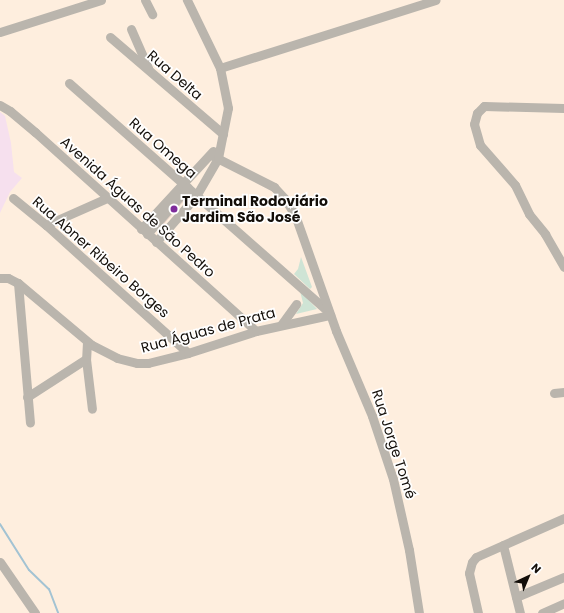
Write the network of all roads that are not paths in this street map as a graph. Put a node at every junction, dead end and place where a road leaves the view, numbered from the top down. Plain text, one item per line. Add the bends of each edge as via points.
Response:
1 (101, 0) edge
2 (145, 0) edge
3 (187, 0) edge
4 (436, 0) edge
5 (152, 14) dead end
6 (131, 29) dead end
7 (0, 32) edge
8 (110, 37) dead end
9 (220, 68) junction
10 (148, 70) junction
11 (68, 83) dead end
12 (0, 105) edge
13 (564, 108) edge
14 (222, 135) junction
15 (214, 156) junction
16 (190, 190) junction
17 (13, 198) dead end
18 (107, 198) junction
19 (46, 225) junction
20 (149, 236) junction
21 (564, 267) edge
22 (0, 278) edge
23 (18, 282) junction
24 (296, 304) dead end
25 (330, 314) junction
26 (281, 325) junction
27 (256, 332) junction
28 (87, 342) junction
29 (188, 353) junction
30 (86, 359) junction
31 (564, 392) edge
32 (554, 393) dead end
33 (27, 397) junction
34 (92, 409) dead end
35 (30, 422) dead end
36 (564, 518) edge
37 (503, 545) junction
38 (0, 562) edge
39 (564, 577) edge
40 (516, 597) junction
41 (564, 603) edge
42 (35, 613) edge
43 (419, 613) edge
44 (478, 613) edge
45 (520, 613) edge
46 (542, 613) edge

1 - 7 street
2 - 5 street
3 - 9 street
4 - 9 street
6 - 10 street
8 - 10 street, Rua Delta
9 - 14 street via 228,101
10 - 14 street, Rua Delta
11 - 16 street, Rua Omega
12 - 18 street, Avenida Águas de São Pedro via 35,132
13 - 21 street via 484,106 474,118 480,145 515,185 529,214 545,234
14 - 15 street via 223,142
15 - 16 street
15 - 16 street
15 - 25 street, Rua Jorge Tomé via 265,182 286,199 295,215
16 - 20 street
16 - 20 street
16 - 25 street, Rua Omega
17 - 19 street, Rua Abner Ribeiro Borges
18 - 19 street
18 - 20 street, Avenida Águas de São Pedro
19 - 29 street, Rua Abner Ribeiro Borges
20 - 27 street, Avenida Águas de São Pedro
22 - 23 street, Rua Águas de Prata
23 - 28 street, Rua Águas de Prata
23 - 33 street
24 - 26 street
25 - 26 street, Rua Águas de Prata
25 - 43 street, Rua Jorge Tomé via 372,416 393,479 409,550
26 - 27 street, Rua Águas de Prata
27 - 29 street, Rua Águas de Prata
28 - 29 street, Rua Águas de Prata via 112,356 137,363 148,363
28 - 30 street
30 - 33 street
30 - 34 street
31 - 32 street
33 - 35 street
36 - 37 street
37 - 40 street
37 - 44 street via 476,557 470,566 469,573
38 - 42 street
39 - 40 street
40 - 45 street
41 - 46 street

